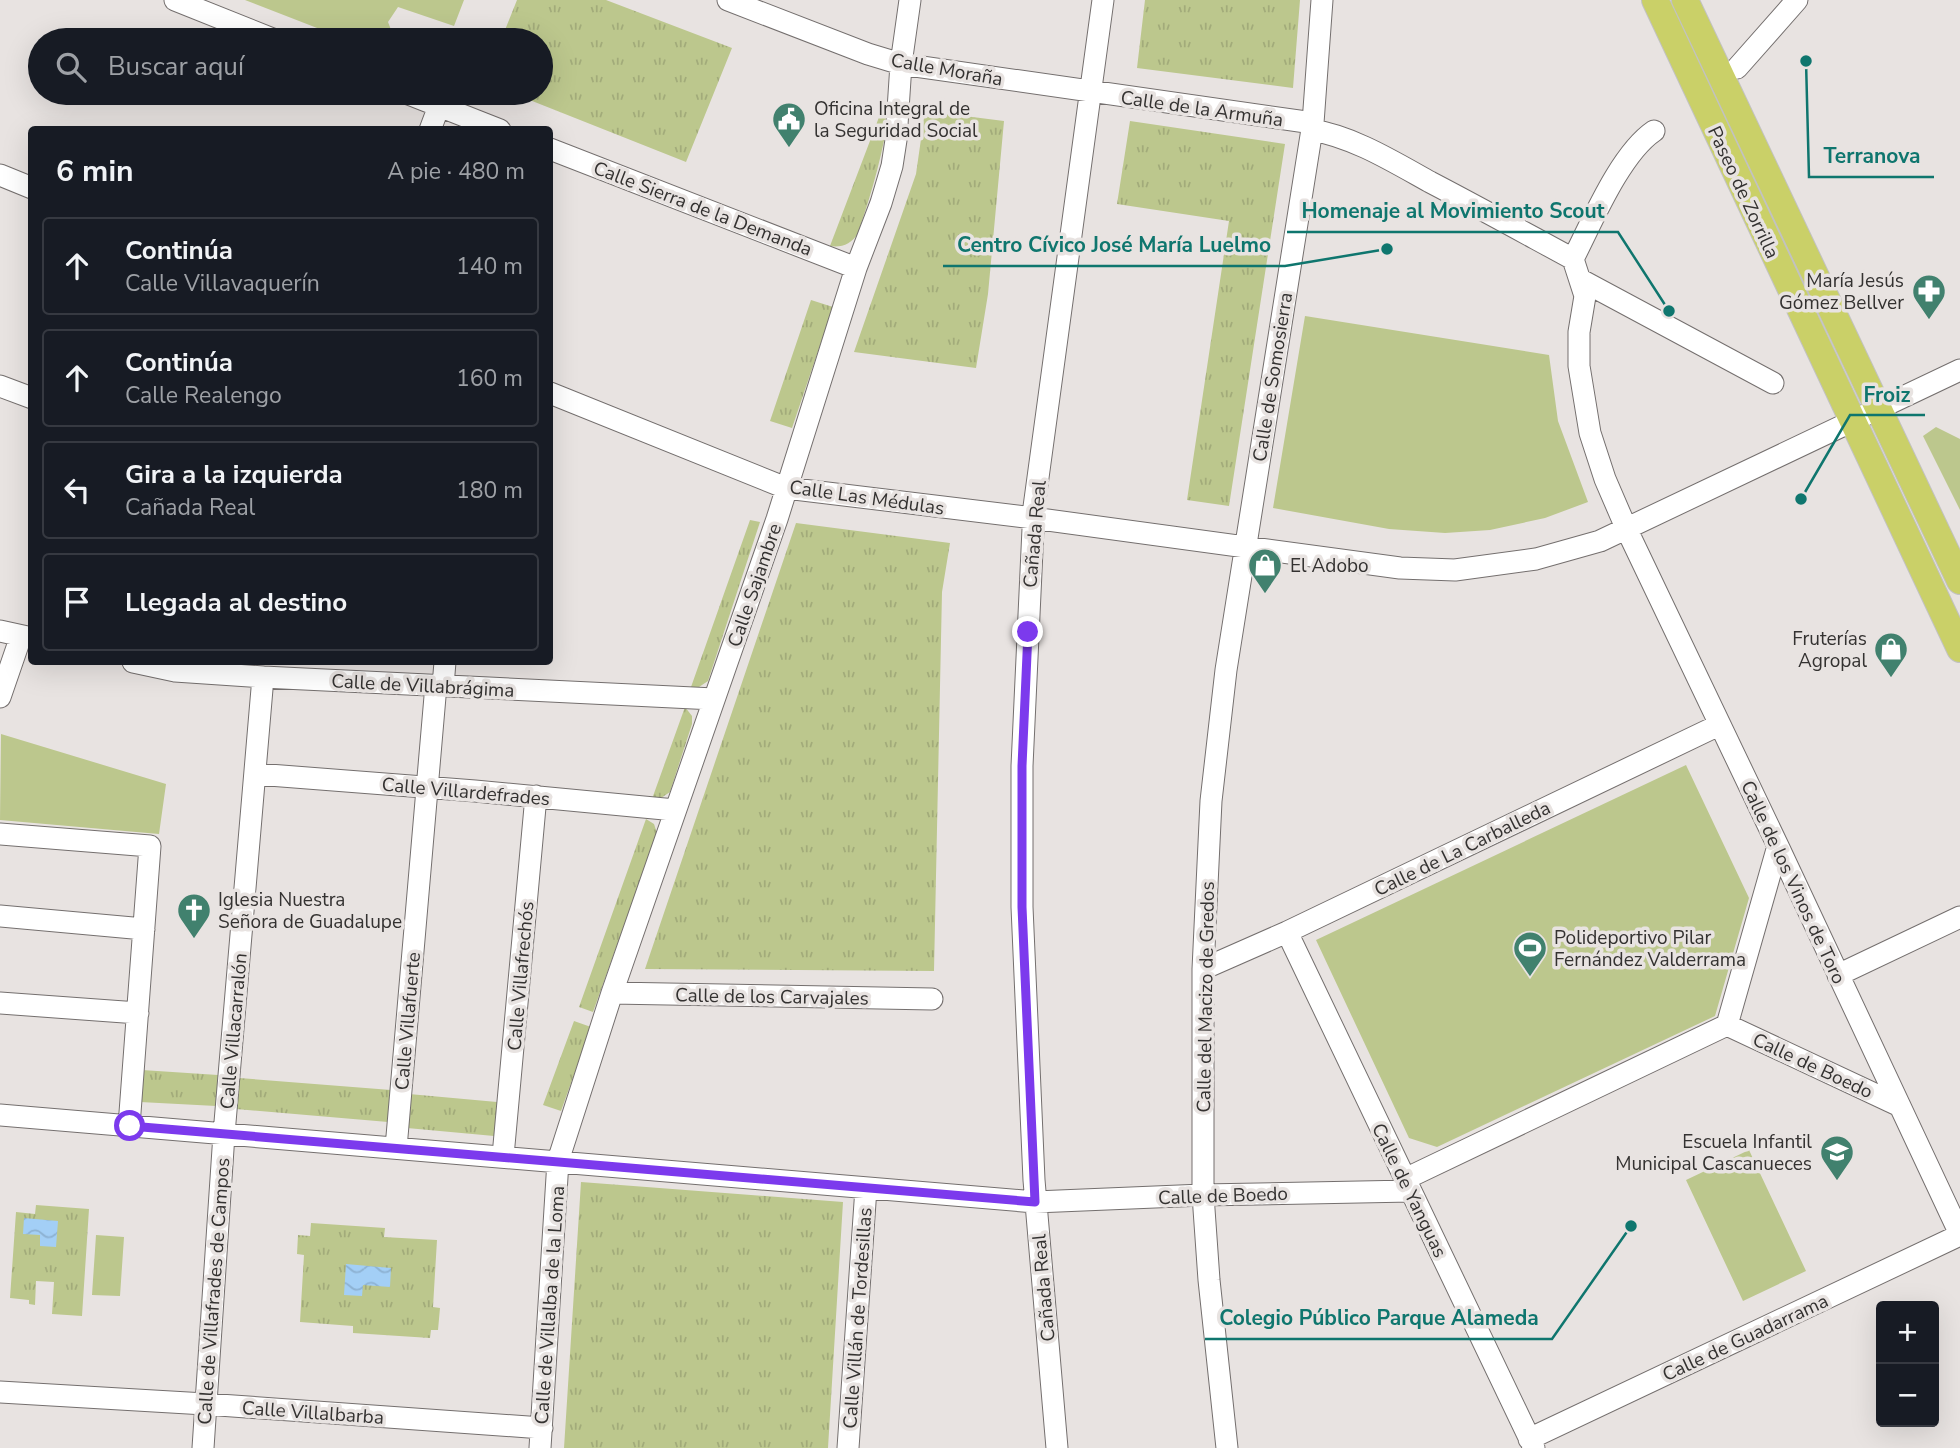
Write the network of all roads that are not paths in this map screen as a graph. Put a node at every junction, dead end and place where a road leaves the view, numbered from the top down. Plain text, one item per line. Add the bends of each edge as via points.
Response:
1 (175, 0) edge
2 (728, 0) edge
3 (910, 0) edge
4 (1103, 0) edge
5 (1322, 0) edge
6 (1655, 0) edge
7 (1685, 0) edge
8 (1797, 0) edge
9 (245, 28) edge
10 (901, 64) junction
11 (1737, 68) dead end
12 (1092, 93) junction
13 (439, 106) joint
14 (432, 126) edge
15 (490, 126) edge
16 (1312, 127) junction
17 (1654, 131) dead end
18 (553, 150) edge
19 (0, 175) edge
20 (28, 186) edge
21 (1573, 259) junction
22 (856, 268) junction
23 (1583, 288) junction
24 (1960, 370) edge
25 (1773, 383) dead end
26 (0, 386) edge
27 (553, 394) edge
28 (28, 396) edge
29 (1878, 408) junction
30 (1852, 421) junction
31 (786, 488) junction
32 (1033, 518) junction
33 (1626, 530) junction
34 (1244, 546) junction
35 (1960, 581) edge
36 (0, 631) edge
37 (26, 637) edge
38 (1960, 649) edge
39 (147, 665) edge
40 (444, 665) edge
41 (259, 672) edge
42 (440, 686) junction
43 (0, 697) edge
44 (714, 699) junction
45 (1719, 725) junction
46 (256, 774) junction
47 (428, 787) junction
48 (536, 796) junction
49 (675, 810) junction
50 (0, 834) edge
51 (1778, 846) junction
52 (0, 916) edge
53 (1960, 917) edge
54 (144, 929) junction
55 (1287, 932) junction
56 (1203, 969) junction
57 (1838, 975) junction
58 (612, 993) junction
59 (932, 999) dead end
60 (0, 1003) edge
61 (138, 1013) junction
62 (1727, 1025) junction
63 (1900, 1106) junction
64 (0, 1115) edge
65 (130, 1126) junction
66 (224, 1134) junction
67 (396, 1148) junction
68 (503, 1156) junction
69 (558, 1161) junction
70 (1408, 1185) junction
71 (866, 1188) junction
72 (1203, 1195) junction
73 (1035, 1202) junction
74 (1960, 1235) edge
75 (0, 1392) edge
76 (205, 1404) junction
77 (541, 1438) edge
78 (1532, 1443) edge
79 (203, 1448) edge
80 (848, 1448) edge
81 (1057, 1448) edge
82 (1227, 1448) edge

1 - 9 street
2 - 10 street, Calle Moraña
3 - 10 street, Calle Sajambre
4 - 12 street, Cañada Real
5 - 16 street, Calle de Somosierra
6 - 30 main road, Paseo de Zorrilla
7 - 29 main road, Paseo de Zorrilla
8 - 11 street
10 - 12 street, Calle Moraña
10 - 22 street, Calle Sajambre via 892,166
12 - 16 street, Calle de la Armuña
12 - 32 street, Cañada Real
13 - 14 street
13 - 15 street
16 - 21 street, Calle de la Armuña via 1414,173
16 - 34 street, Calle de Somosierra
17 - 21 street via 1609,186
18 - 22 street, Calle Sierra de la Demanda
19 - 20 street
21 - 23 street
22 - 31 street, Calle Sajambre
23 - 25 street
23 - 33 street, Calle de los Vinos de Toro via 1579,366 1590,433
24 - 29 street, Calle Las Médulas
26 - 28 street
27 - 31 street, Calle Las Médulas
29 - 30 street, Calle Las Médulas
29 - 35 main road, Paseo de Zorrilla
30 - 33 street, Calle Las Médulas
30 - 38 main road, Paseo de Zorrilla
31 - 32 street, Calle Las Médulas
31 - 44 street, Calle Sajambre
32 - 34 street, Calle Las Médulas
32 - 73 street, Cañada Real via 1022,766 1022,907
33 - 34 street, Calle Las Médulas via 1536,559 1455,570 1400,568
33 - 45 street, Calle de los Vinos de Toro
34 - 56 street, Calle del Macizo de Gredos via 1211,801
36 - 37 street
37 - 43 street
39 - 41 street, Calle de Villabrágima via 175,671
40 - 42 street, Calle Villafuerte
41 - 42 street, Calle de Villabrágima
41 - 46 street, Calle Villacarralón
42 - 44 street, Calle de Villabrágima
42 - 47 street, Calle Villafuerte
44 - 49 street, Calle Sajambre
45 - 51 street, Calle de los Vinos de Toro
45 - 55 street, Calle de La Carballeda
46 - 47 street, Calle Villardefrades
46 - 66 street, Calle Villacarralón
47 - 48 street, Calle Villardefrades
47 - 67 street, Calle Villafuerte
48 - 49 street, Calle Villardefrades
48 - 68 street, Calle Villafrechós
49 - 58 street, Calle Sajambre
50 - 54 street via 150,846
51 - 57 street, Calle de los Vinos de Toro
51 - 62 street
52 - 54 street
53 - 57 street
54 - 61 street
55 - 56 street, Calle de La Carballeda
55 - 70 street, Calle de Yanguas
56 - 72 street, Calle del Macizo de Gredos
57 - 63 street, Calle de los Vinos de Toro
58 - 59 street, Calle de los Carvajales
58 - 69 street, Calle Sajambre
60 - 61 street
61 - 65 street
62 - 63 street, Calle de Boedo
62 - 70 street, Calle de Boedo
63 - 74 street, Calle de los Vinos de Toro
64 - 65 street, Calle de Boedo
65 - 66 street, Calle de Boedo
66 - 67 street, Calle de Boedo
66 - 76 street, Calle de Villafrades de Campos
67 - 68 street, Calle de Boedo
68 - 69 street, Calle de Boedo
69 - 71 street, Calle de Boedo
69 - 77 street, Calle de Villalba de la Loma
70 - 72 street, Calle de Boedo
70 - 78 street, Calle de Yanguas
71 - 73 street, Calle de Boedo
71 - 80 street, Calle Villán de Tordesillas
72 - 73 street, Calle de Boedo
72 - 82 street, Calle del Macizo de Gredos
73 - 81 street, Cañada Real
74 - 78 street, Calle de Guadarrama
75 - 76 street, Calle Villalbarba
76 - 77 street, Calle Villalbarba
76 - 79 street, Calle de Villafrades de Campos

